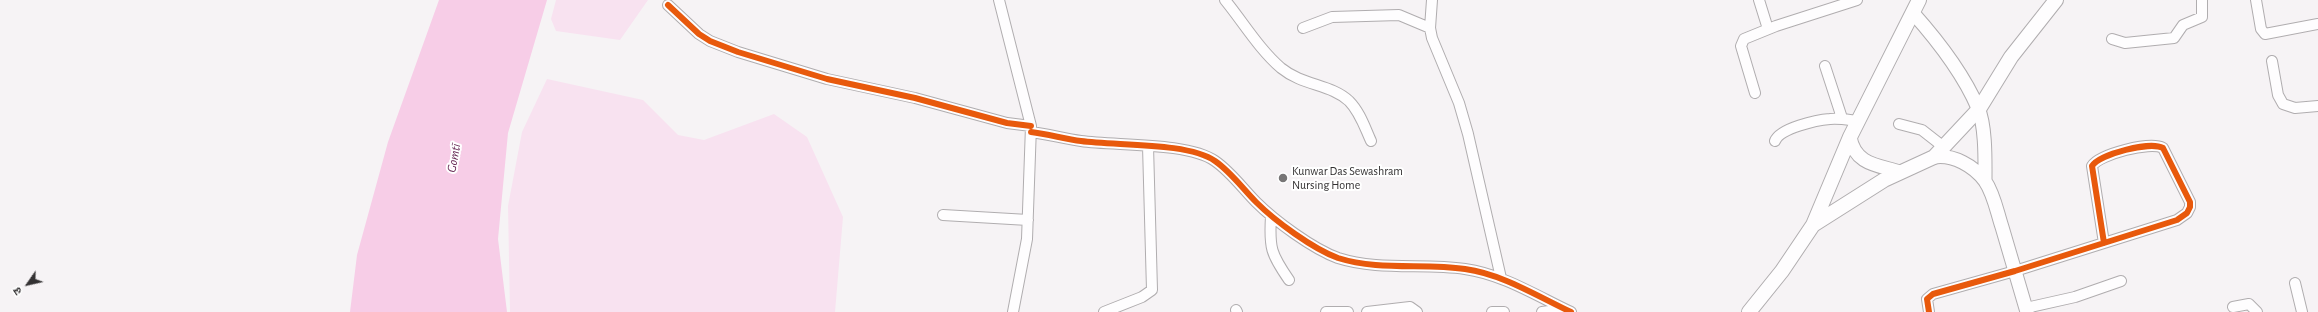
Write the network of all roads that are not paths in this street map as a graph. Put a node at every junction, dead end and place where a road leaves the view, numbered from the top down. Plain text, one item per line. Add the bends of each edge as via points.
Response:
1 (999, 0) edge
2 (1225, 0) edge
3 (1432, 0) edge
4 (1759, 0) edge
5 (1919, 0) edge
6 (2056, 0) edge
7 (2203, 0) edge
8 (2256, 0) edge
9 (1852, 1) edge
10 (668, 5) dead end
11 (1913, 13) junction
12 (2318, 24) edge
13 (1303, 28) dead end
14 (1430, 28) junction
15 (1768, 29) junction
16 (2112, 39) dead end
17 (2272, 61) dead end
18 (1826, 66) dead end
19 (1755, 93) dead end
20 (2318, 106) edge
21 (1979, 109) junction
22 (1842, 118) junction
23 (1858, 121) junction
24 (1899, 124) dead end
25 (1031, 129) junction
26 (1850, 137) junction
27 (1371, 141) dead end
28 (1775, 141) dead end
29 (1148, 146) junction
30 (1940, 153) junction
31 (1900, 172) junction
32 (1985, 181) junction
33 (943, 215) dead end
34 (1271, 216) junction
35 (1028, 220) junction
36 (1813, 225) junction
37 (2104, 243) junction
38 (2015, 271) junction
39 (1501, 278) junction
40 (1289, 280) dead end
41 (2121, 281) dead end
42 (2295, 283) dead end
43 (2233, 307) dead end
44 (1568, 310) edge
45 (2027, 310) edge
46 (1012, 312) edge
47 (1104, 312) edge
48 (1326, 312) edge
49 (1348, 312) edge
50 (1367, 312) edge
51 (1417, 312) edge
52 (1492, 312) edge
53 (1504, 312) edge
54 (1542, 312) edge
55 (1749, 312) edge
56 (1928, 312) edge
57 (2257, 312) edge
58 (2302, 312) edge

1 - 25 street
2 - 27 street via 1281,68 1300,81 1332,90 1350,102 1361,117
3 - 14 street
4 - 15 street
5 - 11 main road
6 - 21 main road via 2012,57
7 - 16 street via 2202,17 2183,25 2174,38 2125,43
8 - 12 street via 2261,29 2265,34
9 - 15 street
10 - 25 street via 699,34 738,52 827,79 915,98
11 - 21 street via 1946,54
11 - 23 main road
13 - 14 street via 1332,17 1399,15
14 - 39 street via 1468,134
15 - 19 street via 1749,35 1741,46
17 - 20 street via 2278,95 2283,104 2295,108
18 - 22 street
21 - 30 main road
21 - 32 street via 1986,154
22 - 23 street
22 - 28 street via 1819,120 1784,131
23 - 26 main road
24 - 30 street via 1922,130
25 - 29 street via 1081,141
25 - 35 street
26 - 31 street via 1861,159 1872,166
26 - 36 main road
29 - 34 street via 1196,153 1216,161
29 - 47 street via 1152,290 1142,297
30 - 31 main road
30 - 32 street via 1971,167
31 - 36 main road via 1864,191
32 - 38 street
33 - 35 street
34 - 39 street via 1319,248 1351,262 1464,269
34 - 40 street via 1270,247 1276,262
35 - 46 street
36 - 55 main road via 1782,271
37 - 37 street via 2092,166 2102,157 2151,144 2163,148 2190,202 2187,213 2177,220
37 - 38 street
38 - 45 street
38 - 56 street via 1933,294 1927,299
39 - 44 street
41 - 45 street
42 - 58 street
43 - 57 street via 2249,304
44 - 54 street
48 - 49 street
50 - 51 street via 1410,307
52 - 53 street

